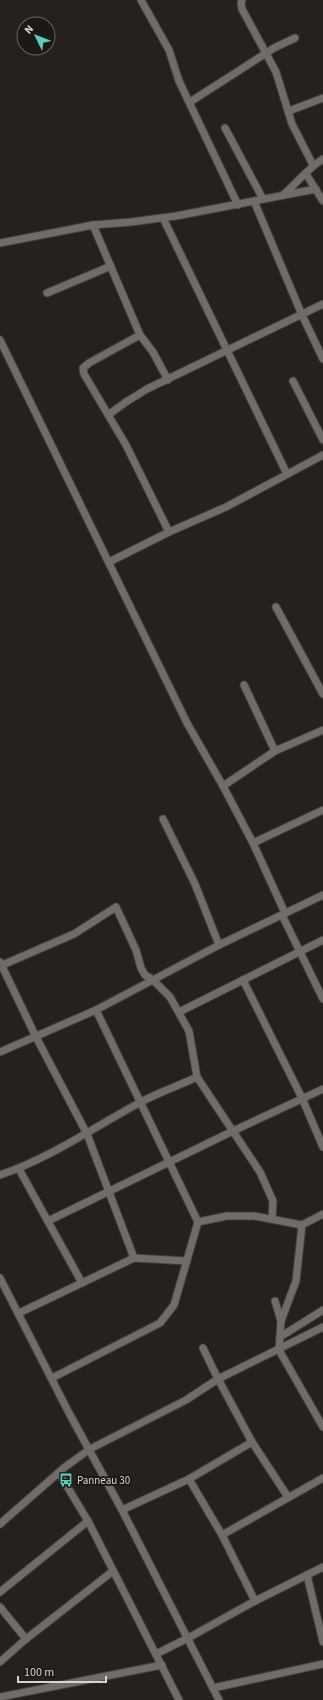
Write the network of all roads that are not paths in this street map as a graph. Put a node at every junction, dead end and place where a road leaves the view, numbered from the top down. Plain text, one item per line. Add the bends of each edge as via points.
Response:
1 (141, 0) edge
2 (242, 0) edge
3 (295, 38) dead end
4 (267, 53) junction
5 (323, 98) edge
6 (190, 102) junction
7 (289, 111) junction
8 (225, 128) dead end
9 (323, 159) edge
10 (313, 165) junction
11 (306, 174) junction
12 (316, 189) junction
13 (283, 195) junction
14 (263, 199) junction
15 (254, 201) junction
16 (323, 201) edge
17 (238, 205) junction
18 (163, 218) junction
19 (94, 225) junction
20 (0, 244) edge
21 (111, 266) junction
22 (47, 294) dead end
23 (323, 304) edge
24 (302, 315) junction
25 (140, 335) junction
26 (0, 340) edge
27 (228, 351) junction
28 (323, 359) edge
29 (168, 380) junction
30 (293, 380) dead end
31 (108, 415) junction
32 (323, 440) edge
33 (323, 455) edge
34 (287, 474) junction
35 (169, 532) junction
36 (109, 562) junction
37 (276, 607) dead end
38 (244, 685) dead end
39 (323, 694) edge
40 (323, 730) edge
41 (275, 751) junction
42 (223, 786) junction
43 (323, 810) edge
44 (162, 819) dead end
45 (253, 843) junction
46 (323, 895) edge
47 (284, 914) junction
48 (323, 940) edge
49 (219, 945) junction
50 (300, 951) junction
51 (1, 965) edge
52 (152, 979) junction
53 (243, 980) junction
54 (323, 999) edge
55 (96, 1010) junction
56 (179, 1012) junction
57 (36, 1037) junction
58 (0, 1052) edge
59 (197, 1077) junction
60 (323, 1089) edge
61 (302, 1098) junction
62 (141, 1102) junction
63 (233, 1131) junction
64 (87, 1134) junction
65 (323, 1147) edge
66 (169, 1162) junction
67 (19, 1169) junction
68 (0, 1175) edge
69 (109, 1192) junction
70 (323, 1214) edge
71 (272, 1219) junction
72 (48, 1222) junction
73 (198, 1222) junction
74 (302, 1225) junction
75 (134, 1258) junction
76 (187, 1260) junction
77 (0, 1278) edge
78 (82, 1283) junction
79 (275, 1301) dead end
80 (323, 1310) edge
81 (19, 1313) junction
82 (281, 1321) junction
83 (323, 1327) edge
84 (280, 1337) junction
85 (203, 1348) dead end
86 (279, 1350) junction
87 (52, 1378) junction
88 (218, 1380) junction
89 (323, 1427) edge
90 (252, 1442) junction
91 (90, 1449) junction
92 (59, 1473) junction
93 (323, 1478) edge
94 (189, 1479) junction
95 (288, 1497) junction
96 (122, 1510) junction
97 (88, 1520) junction
98 (0, 1524) edge
99 (222, 1535) junction
100 (323, 1567) edge
101 (113, 1571) junction
102 (307, 1575) junction
103 (0, 1592) edge
104 (255, 1601) junction
105 (0, 1607) edge
106 (188, 1638) junction
107 (26, 1639) junction
108 (323, 1642) edge
109 (156, 1654) junction
110 (0, 1662) edge
111 (323, 1664) edge
112 (162, 1665) junction
113 (213, 1688) junction
114 (0, 1697) edge
115 (179, 1700) edge
116 (219, 1700) edge

1 - 6 street via 169,50 179,81
2 - 4 street via 242,9
3 - 4 street
4 - 6 street
4 - 7 street
5 - 7 street
6 - 17 street
7 - 10 street via 292,124
8 - 14 street
9 - 10 street
10 - 11 street
11 - 12 street
11 - 13 street
12 - 13 street
12 - 16 street
13 - 14 street
14 - 15 street
15 - 17 street
15 - 24 street
17 - 18 street
18 - 19 street
18 - 27 street
19 - 20 street
19 - 21 street
21 - 22 street
21 - 25 street
23 - 24 street
24 - 27 street
24 - 28 street
25 - 29 street via 153,352
25 - 31 street via 83,368
26 - 36 street
27 - 29 street
27 - 34 street
29 - 31 street via 131,399
30 - 32 street
31 - 35 street via 126,445
33 - 34 street
34 - 35 street via 226,507
35 - 36 street
36 - 42 street via 187,723
37 - 39 street
38 - 41 street
40 - 41 street
41 - 42 street
42 - 45 street
43 - 45 street
44 - 49 street via 195,884
45 - 47 street
46 - 47 street
47 - 49 street
47 - 50 street
48 - 50 street
49 - 52 street
50 - 53 street
50 - 54 street
51 - 52 street via 74,934 116,907 136,950 141,968 145,975
51 - 57 street
52 - 55 street
52 - 56 street via 170,997
53 - 56 street
53 - 61 street
55 - 57 street
55 - 62 street
56 - 59 street via 189,1031
57 - 58 street
57 - 64 street
59 - 62 street
59 - 63 street
60 - 61 street
61 - 63 street
61 - 65 street
62 - 64 street
62 - 66 street
63 - 66 street
63 - 71 street via 260,1172 270,1194 273,1201
64 - 67 street
64 - 69 street
66 - 69 street
66 - 73 street
67 - 68 street
67 - 72 street
69 - 72 street
69 - 75 street
70 - 74 street
71 - 73 street via 227,1216
71 - 74 street
72 - 78 street
73 - 76 street
74 - 82 street via 296,1281
75 - 76 street
75 - 78 street
76 - 87 street via 174,1305 160,1324
77 - 81 street
78 - 81 street
79 - 82 street
80 - 84 street
81 - 87 street
82 - 84 street
83 - 86 street
84 - 86 street
85 - 88 street
86 - 88 street
86 - 89 street
87 - 91 street
88 - 90 street
88 - 91 street via 186,1400
90 - 94 street
90 - 95 street
91 - 92 street
91 - 96 street
92 - 97 street
92 - 98 street
93 - 95 street
94 - 96 street
94 - 99 street
95 - 99 street
96 - 106 street
97 - 101 street
97 - 103 street
99 - 104 street
100 - 102 street
101 - 107 street
101 - 109 street
102 - 104 street
102 - 108 street
104 - 106 street
105 - 107 street
106 - 109 street
106 - 113 street
107 - 110 street
109 - 112 street
111 - 113 street
112 - 114 street
112 - 115 street
113 - 116 street

